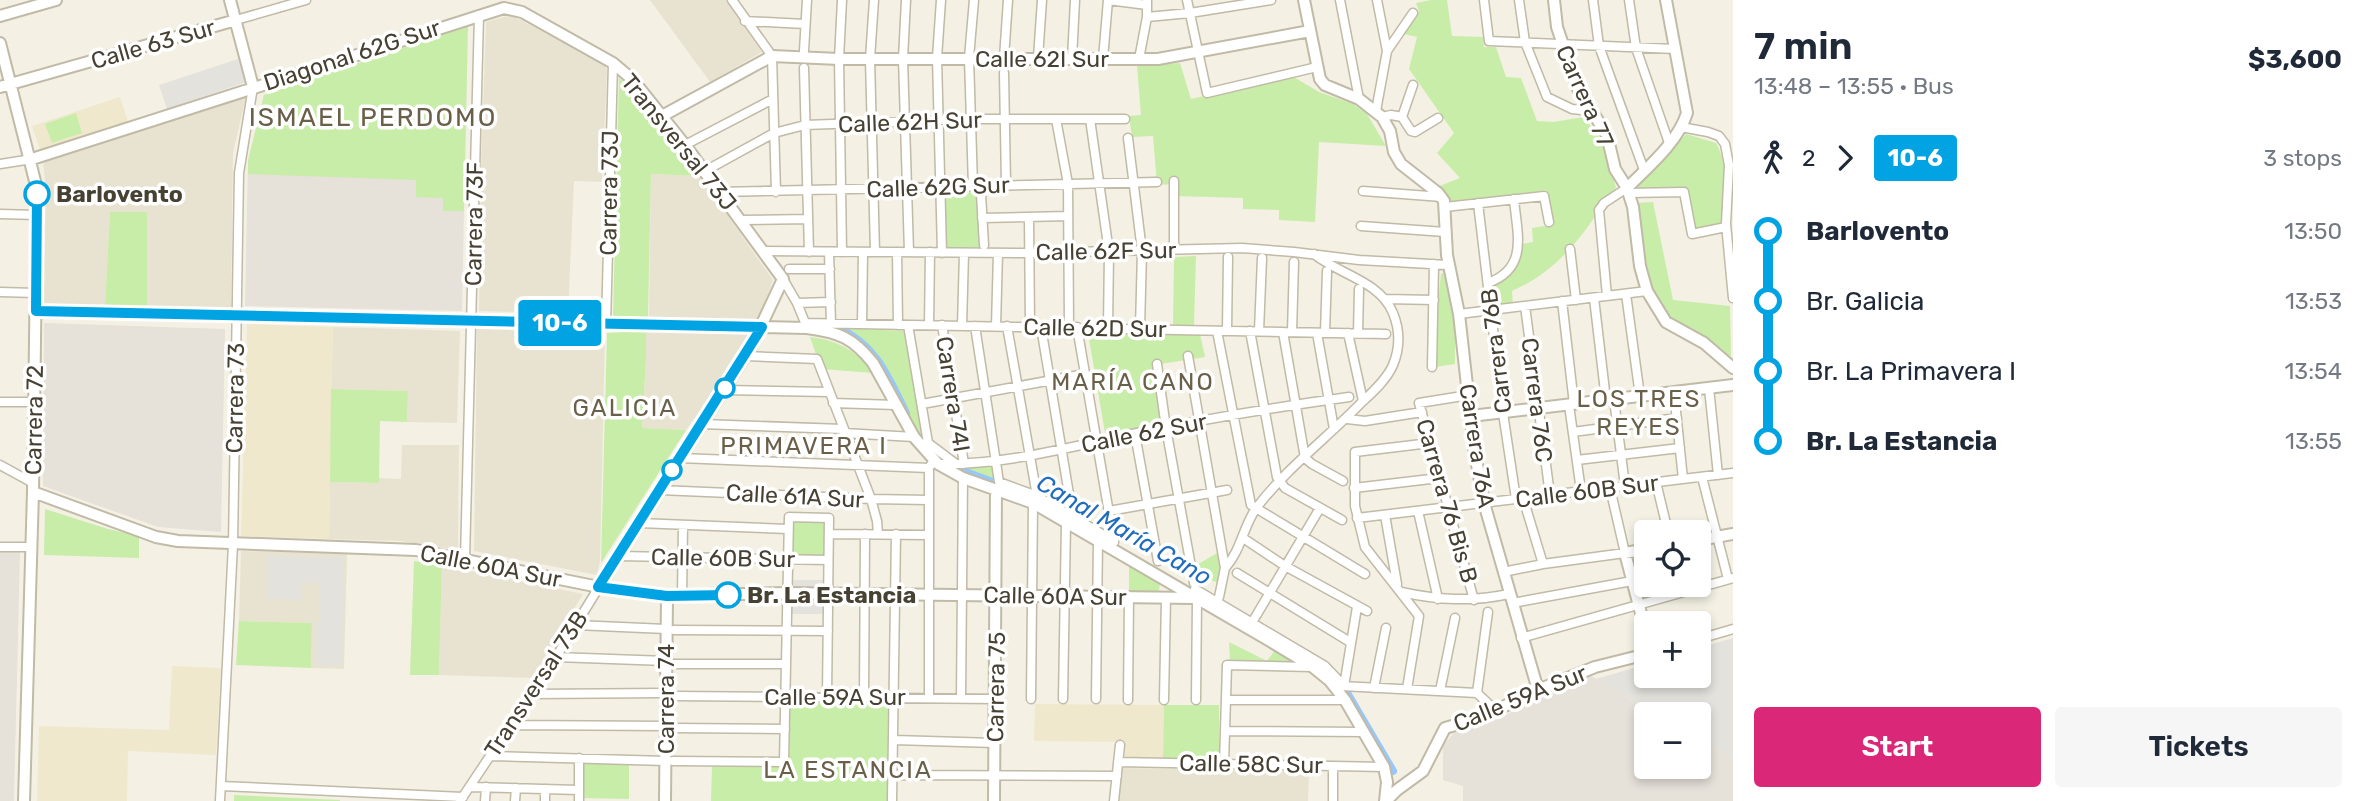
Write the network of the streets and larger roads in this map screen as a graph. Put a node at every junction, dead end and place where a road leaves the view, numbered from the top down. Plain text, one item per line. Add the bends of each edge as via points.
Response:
1 (56, 0) edge
2 (230, 0) edge
3 (306, 0) edge
4 (732, 0) edge
5 (807, 0) edge
6 (842, 0) edge
7 (874, 0) edge
8 (906, 0) edge
9 (941, 0) edge
10 (974, 0) edge
11 (1008, 0) edge
12 (1042, 0) edge
13 (1075, 0) edge
14 (1108, 0) edge
15 (1187, 0) edge
16 (1271, 0) edge
17 (1304, 0) edge
18 (1340, 0) edge
19 (1377, 0) edge
20 (1484, 0) edge
21 (1519, 0) edge
22 (1554, 0) edge
23 (1592, 0) edge
24 (1629, 0) edge
25 (1666, 0) edge
26 (1147, 3) edge
27 (509, 5) edge
28 (1190, 13) junction
29 (1413, 13) dead end
30 (479, 15) junction
31 (0, 16) edge
32 (1147, 17) junction
33 (236, 20) junction
34 (745, 21) junction
35 (805, 24) junction
36 (1310, 31) junction
37 (1525, 42) junction
38 (0, 43) edge
39 (1562, 44) junction
40 (1599, 46) junction
41 (1636, 48) junction
42 (1675, 49) junction
43 (804, 51) dead end
44 (1198, 51) junction
45 (1387, 51) junction
46 (772, 56) junction
47 (937, 58) junction
48 (969, 58) junction
49 (1004, 58) junction
50 (1038, 58) junction
51 (870, 59) junction
52 (903, 59) junction
53 (1072, 59) junction
54 (1103, 59) junction
55 (1139, 59) junction
56 (839, 60) junction
57 (613, 62) junction
58 (804, 68) dead end
59 (1317, 68) junction
60 (1004, 73) dead end
61 (12, 84) junction
62 (1413, 85) dead end
63 (253, 87) junction
64 (0, 88) edge
65 (773, 99) junction
66 (1359, 99) junction
67 (1591, 111) junction
68 (1379, 114) junction
69 (662, 116) junction
70 (1402, 117) junction
71 (1438, 118) dead end
72 (1005, 119) junction
73 (1056, 119) junction
74 (1090, 119) junction
75 (1125, 119) dead end
76 (939, 120) junction
77 (971, 120) junction
78 (872, 122) junction
79 (905, 122) junction
80 (839, 124) junction
81 (804, 125) junction
82 (1681, 127) junction
83 (774, 133) junction
84 (1128, 138) dead end
85 (1669, 143) junction
86 (685, 145) junction
87 (32, 159) junction
88 (0, 164) edge
89 (1644, 170) junction
90 (705, 171) junction
91 (1157, 181) dead end
92 (1174, 181) dead end
93 (1135, 182) junction
94 (1100, 183) junction
95 (1068, 184) junction
96 (1006, 186) junction
97 (940, 187) junction
98 (973, 187) junction
99 (907, 188) junction
100 (874, 189) junction
101 (841, 190) junction
102 (807, 191) junction
103 (1363, 191) dead end
104 (1628, 191) junction
105 (720, 192) junction
106 (776, 192) junction
107 (981, 194) dead end
108 (1514, 199) junction
109 (1444, 202) junction
110 (1478, 204) junction
111 (0, 214) edge
112 (38, 215) junction
113 (1068, 216) junction
114 (1029, 217) junction
115 (982, 218) junction
116 (808, 219) junction
117 (740, 220) junction
118 (1549, 222) dead end
119 (1361, 226) dead end
120 (1726, 227) junction
121 (1445, 232) junction
122 (984, 245) dead end
123 (1570, 249) dead end
124 (1174, 250) junction
125 (763, 251) junction
126 (809, 251) junction
127 (1142, 251) junction
128 (829, 252) junction
129 (842, 252) junction
130 (863, 252) junction
131 (875, 252) junction
132 (897, 252) junction
133 (909, 252) junction
134 (930, 252) junction
135 (1068, 252) junction
136 (1109, 252) junction
137 (942, 253) junction
138 (964, 253) junction
139 (998, 253) junction
140 (1029, 253) junction
141 (1314, 254) junction
142 (1228, 257) dead end
143 (1262, 258) dead end
144 (1294, 262) dead end
145 (1434, 264) junction
146 (1448, 265) junction
147 (830, 269) junction
148 (1327, 271) dead end
149 (786, 274) junction
150 (1488, 283) junction
151 (1359, 289) dead end
152 (1647, 291) junction
153 (0, 292) edge
154 (36, 293) junction
155 (1626, 294) junction
156 (1607, 296) junction
157 (1594, 298) junction
158 (1733, 298) edge
159 (1385, 299) junction
160 (1434, 300) junction
161 (1576, 300) junction
162 (1562, 301) junction
163 (831, 302) junction
164 (797, 303) junction
165 (1525, 306) junction
166 (1492, 310) junction
167 (36, 311) junction
168 (1459, 314) junction
169 (236, 315) junction
170 (471, 321) junction
171 (606, 324) junction
172 (831, 324) junction
173 (862, 324) junction
174 (898, 325) junction
175 (908, 325) junction
176 (929, 325) junction
177 (942, 325) junction
178 (806, 326) junction
179 (962, 326) junction
180 (975, 326) junction
181 (996, 326) junction
182 (1007, 326) junction
183 (762, 327) junction
184 (1030, 327) junction
185 (1041, 327) junction
186 (1073, 327) junction
187 (1108, 328) junction
188 (1140, 329) junction
189 (1222, 331) junction
190 (1254, 331) junction
191 (1287, 332) junction
192 (1321, 333) junction
193 (1353, 333) junction
194 (1386, 334) dead end
195 (746, 356) junction
196 (1188, 356) dead end
197 (1157, 364) dead end
198 (1432, 367) dead end
199 (1733, 368) edge
200 (1085, 374) junction
201 (1050, 380) junction
202 (1733, 385) edge
203 (1018, 386) junction
204 (1709, 388) junction
205 (724, 390) junction
206 (829, 392) junction
207 (985, 392) junction
208 (1674, 392) junction
209 (1468, 395) junction
210 (1640, 396) junction
211 (1349, 397) dead end
212 (954, 398) junction
213 (1329, 400) junction
214 (1610, 400) junction
215 (1363, 401) junction
216 (0, 402) edge
217 (34, 402) junction
218 (833, 403) junction
219 (922, 404) junction
220 (1572, 404) junction
221 (896, 405) junction
222 (1296, 406) junction
223 (1420, 407) junction
224 (1537, 408) junction
225 (1264, 411) junction
226 (1503, 413) junction
227 (1233, 416) junction
228 (1471, 416) junction
229 (1677, 418) junction
230 (1346, 419) junction
231 (1199, 422) junction
232 (702, 424) junction
233 (1617, 426) junction
234 (1166, 428) junction
235 (1334, 429) junction
236 (843, 431) junction
237 (1573, 432) junction
238 (1135, 434) junction
239 (914, 436) junction
240 (1097, 442) junction
241 (1430, 443) junction
242 (1680, 448) junction
243 (1062, 449) junction
244 (1030, 454) junction
245 (1621, 455) junction
246 (680, 458) junction
247 (1305, 458) junction
248 (996, 460) junction
249 (1577, 460) junction
250 (934, 464) junction
251 (960, 464) junction
252 (0, 465) edge
253 (857, 466) junction
254 (1733, 473) edge
255 (1718, 475) junction
256 (1702, 477) junction
257 (963, 478) junction
258 (1439, 478) junction
259 (1683, 479) junction
260 (1343, 481) dead end
261 (1656, 482) junction
262 (1280, 483) junction
263 (998, 485) junction
264 (1625, 486) junction
265 (33, 488) junction
266 (1354, 488) junction
267 (1610, 488) junction
268 (660, 490) junction
269 (1227, 490) dead end
270 (1581, 491) junction
271 (1212, 493) junction
272 (1550, 495) junction
273 (871, 499) junction
274 (1035, 499) junction
275 (1179, 499) junction
276 (1519, 499) junction
277 (929, 500) junction
278 (1484, 503) junction
279 (1148, 504) junction
280 (1448, 507) junction
281 (1320, 508) junction
282 (1255, 509) junction
283 (1109, 511) junction
284 (1419, 511) junction
285 (1385, 515) junction
286 (1357, 518) junction
287 (1070, 520) junction
288 (1342, 520) dead end
289 (1665, 520) edge
290 (639, 523) junction
291 (683, 525) junction
292 (788, 529) junction
293 (829, 534) junction
294 (864, 534) junction
295 (878, 534) junction
296 (896, 534) junction
297 (1733, 534) edge
298 (929, 535) junction
299 (1303, 536) junction
300 (1718, 536) junction
301 (1711, 537) edge
302 (1244, 538) junction
303 (1098, 540) junction
304 (233, 544) junction
305 (1115, 546) junction
306 (0, 547) edge
307 (32, 547) junction
308 (1634, 551) edge
309 (1625, 553) junction
310 (618, 556) junction
311 (683, 557) junction
312 (465, 559) junction
313 (788, 559) junction
314 (828, 560) junction
315 (1158, 561) dead end
316 (1543, 564) junction
317 (1285, 566) junction
318 (1225, 568) junction
319 (1503, 572) junction
320 (1237, 573) dead end
321 (1365, 574) dead end
322 (1731, 579) edge
323 (1632, 581) junction
324 (1168, 582) junction
325 (598, 587) junction
326 (1399, 589) junction
327 (1195, 590) junction
328 (787, 593) junction
329 (828, 594) junction
330 (864, 594) junction
331 (897, 594) junction
332 (929, 594) junction
333 (962, 594) junction
334 (1269, 594) junction
335 (996, 595) junction
336 (1032, 595) junction
337 (674, 596) junction
338 (1065, 596) junction
339 (1098, 596) junction
340 (1129, 597) junction
341 (1166, 597) junction
342 (1219, 597) dead end
343 (1514, 598) junction
344 (1438, 599) junction
345 (1474, 600) junction
346 (1638, 605) junction
347 (1357, 607) junction
348 (1367, 611) dead end
349 (1640, 611) edge
350 (1488, 612) dead end
351 (1455, 618) dead end
352 (576, 625) junction
353 (1250, 626) junction
354 (1385, 628) dead end
355 (1733, 629) edge
356 (670, 630) junction
357 (787, 631) junction
358 (828, 631) junction
359 (1711, 635) edge
360 (1521, 638) junction
361 (1350, 642) junction
362 (556, 657) junction
363 (1634, 657) edge
364 (670, 663) junction
365 (786, 664) junction
366 (1313, 667) junction
367 (1339, 686) junction
368 (1374, 688) junction
369 (1407, 689) junction
370 (1538, 690) junction
371 (1440, 691) junction
372 (1477, 693) junction
373 (532, 694) junction
374 (670, 694) junction
375 (785, 697) junction
376 (827, 697) junction
377 (864, 697) junction
378 (895, 698) junction
379 (929, 698) junction
380 (961, 698) junction
381 (996, 699) junction
382 (1031, 699) dead end
383 (1063, 699) dead end
384 (1096, 699) dead end
385 (1128, 700) dead end
386 (1164, 700) dead end
387 (1196, 700) dead end
388 (1226, 700) junction
389 (1345, 700) junction
390 (1496, 710) junction
391 (511, 725) junction
392 (669, 727) junction
393 (785, 729) junction
394 (1225, 731) junction
395 (1363, 732) junction
396 (894, 740) junction
397 (995, 743) junction
398 (1120, 745) dead end
399 (491, 756) junction
400 (579, 758) junction
401 (669, 761) junction
402 (1118, 762) junction
403 (1224, 764) junction
404 (1333, 766) junction
405 (1384, 767) junction
406 (893, 775) junction
407 (995, 775) junction
408 (1117, 776) junction
409 (221, 786) junction
410 (470, 787) junction
411 (486, 787) junction
412 (516, 788) junction
413 (545, 789) junction
414 (578, 790) junction
415 (462, 799) edge
416 (24, 801) edge
417 (220, 801) edge
418 (485, 801) edge
419 (515, 801) edge
420 (545, 801) edge
421 (578, 801) edge
422 (666, 801) edge
423 (673, 801) edge
424 (892, 801) edge
425 (994, 801) edge
426 (1114, 801) edge
427 (1333, 801) edge
428 (1386, 801) edge

1 - 31 street
2 - 33 street, Carrera 73
3 - 33 street, Calle 63 Sur
4 - 34 street
5 - 35 street
6 - 56 street
7 - 51 street
8 - 52 street
9 - 47 street
10 - 48 street
11 - 49 street
12 - 50 street
13 - 53 street
14 - 26 street
14 - 54 street
15 - 28 street
16 - 28 street
17 - 36 street
18 - 66 street
19 - 45 street
20 - 37 street via 1489,41
21 - 37 street
22 - 39 street, Carrera 77
23 - 40 street
24 - 41 street
25 - 42 street
26 - 32 street
27 - 30 street, Diagonal 62G Sur
27 - 57 street, Transversal 73J
28 - 32 street
28 - 44 street
29 - 45 street
30 - 63 street, Diagonal 62G Sur
30 - 170 street, Carrera 73F
32 - 55 street
33 - 61 street, Calle 63 Sur
33 - 63 street, Carrera 73
34 - 35 street
34 - 46 street
35 - 43 street
36 - 44 street, Calle 62I Sur
36 - 59 street
37 - 39 street
37 - 67 street via 1547,97 1572,109
38 - 61 street, Carrera 72
39 - 40 street
39 - 67 street, Carrera 77
40 - 41 street
40 - 89 street
41 - 42 street
41 - 85 street
42 - 82 street via 1687,107
44 - 55 street, Calle 62I Sur
44 - 59 street via 1208,93
45 - 68 street
46 - 56 street, Calle 62I Sur
46 - 65 street
46 - 69 street
47 - 48 street, Calle 62I Sur
47 - 52 street, Calle 62I Sur
47 - 76 street
48 - 49 street, Calle 62I Sur
48 - 77 street
49 - 50 street, Calle 62I Sur
50 - 53 street, Calle 62I Sur
51 - 52 street, Calle 62I Sur
51 - 56 street, Calle 62I Sur
51 - 78 street
52 - 79 street
53 - 54 street, Calle 62I Sur
54 - 55 street, Calle 62I Sur
56 - 80 street
57 - 69 street, Transversal 73J
57 - 171 street, Carrera 73J
58 - 81 street
59 - 66 street via 1325,85
60 - 72 street
61 - 64 street, Calle 63 Sur
61 - 87 street, Carrera 72
62 - 70 street
63 - 87 street, Diagonal 62G Sur
63 - 169 street, Carrera 73 via 239,173
65 - 83 street
65 - 86 street
66 - 68 street
67 - 104 street, Carrera 77 via 1607,135 1615,169
68 - 70 street
68 - 109 street via 1401,164
69 - 86 street, Transversal 73J
70 - 71 street via 1411,131
72 - 73 street, Calle 62H Sur
72 - 77 street, Calle 62H Sur
72 - 96 street
73 - 74 street, Calle 62H Sur
73 - 95 street
74 - 75 street, Calle 62H Sur
74 - 94 street
76 - 77 street, Calle 62H Sur
76 - 79 street, Calle 62H Sur
76 - 97 street
77 - 98 street
78 - 79 street, Calle 62H Sur
78 - 80 street, Calle 62H Sur
78 - 100 street
79 - 99 street
80 - 81 street, Calle 62H Sur
80 - 101 street
81 - 83 street, Calle 62H Sur
81 - 102 street
82 - 85 street
82 - 120 street via 1719,136 1725,144
83 - 90 street, Calle 62H Sur
83 - 106 street
84 - 93 street
85 - 89 street
86 - 90 street, Transversal 73J
87 - 88 street, Diagonal 62G Sur
87 - 112 street, Carrera 72
89 - 104 street
90 - 105 street, Transversal 73J
91 - 93 street, Calle 62G Sur
92 - 124 street
93 - 94 street, Calle 62G Sur
93 - 127 street
94 - 95 street, Calle 62G Sur
94 - 136 street
95 - 96 street, Calle 62G Sur
95 - 113 street
96 - 98 street, Calle 62G Sur
97 - 98 street, Calle 62G Sur
97 - 99 street, Calle 62G Sur
97 - 137 street
99 - 100 street, Calle 62G Sur
99 - 133 street
100 - 101 street, Calle 62G Sur
100 - 131 street
101 - 102 street, Calle 62G Sur
101 - 129 street
102 - 106 street, Calle 62G Sur
102 - 116 street
103 - 109 street
104 - 120 street via 1684,192 1692,234
104 - 152 street, Carrera 77
104 - 156 street via 1599,210
105 - 106 street, Calle 62G Sur
105 - 117 street, Transversal 73J
107 - 115 street
108 - 110 street
108 - 118 street via 1544,196
108 - 150 street via 1517,259 1503,276
109 - 110 street
109 - 121 street, Carrera 76A
110 - 150 street, Carrera 76B
111 - 112 street
112 - 154 street, Carrera 72
113 - 114 street
113 - 135 street
114 - 115 street
114 - 140 street
115 - 122 street
116 - 117 street
116 - 126 street
117 - 125 street, Transversal 73J
119 - 121 street
120 - 158 street
121 - 146 street, Carrera 76A
123 - 161 street
124 - 127 street, Calle 62F Sur
124 - 141 street, Calle 62F Sur via 1242,248
125 - 126 street, Calle 62F Sur
125 - 149 street, Transversal 73J
126 - 128 street, Calle 62F Sur
127 - 136 street, Calle 62F Sur
127 - 188 street
128 - 129 street, Calle 62F Sur
128 - 147 street
129 - 130 street, Calle 62F Sur
130 - 131 street, Calle 62F Sur
130 - 173 street
131 - 132 street, Calle 62F Sur
132 - 133 street, Calle 62F Sur
132 - 174 street
133 - 134 street, Calle 62F Sur
134 - 137 street, Calle 62F Sur
134 - 176 street, Carrera 74I
135 - 136 street, Calle 62F Sur
135 - 140 street, Calle 62F Sur
135 - 186 street
136 - 187 street
137 - 138 street, Calle 62F Sur
138 - 139 street, Calle 62F Sur
138 - 179 street
139 - 140 street, Calle 62F Sur
139 - 181 street
140 - 184 street
141 - 145 street, Calle 62F Sur
141 - 159 street
142 - 189 street
143 - 190 street
144 - 191 street
145 - 146 street, Calle 62F Sur
145 - 160 street
146 - 168 street, Carrera 76A
147 - 149 street
147 - 163 street
148 - 192 street
149 - 164 street, Transversal 73J
149 - 183 street, Transversal 73B
150 - 166 street, Carrera 76B
151 - 193 street
152 - 155 street
152 - 199 street, Carrera 77 via 1666,322 1704,343
153 - 154 street
154 - 167 street, Carrera 72
155 - 156 street
155 - 210 street
156 - 157 street
157 - 161 street
157 - 214 street
159 - 160 street
159 - 215 street via 1398,328 1397,352 1392,368
160 - 198 street
161 - 162 street
162 - 165 street
162 - 220 street
163 - 164 street
163 - 172 street
164 - 178 street, Transversal 73J
165 - 166 street
165 - 224 street, Carrera 76C
166 - 168 street
166 - 226 street, Carrera 76B
167 - 169 street, Calle 62D Sur
167 - 217 street, Carrera 72
168 - 209 street, Carrera 76A
169 - 170 street, Calle 62D Sur
169 - 304 street, Carrera 73
170 - 171 street, Calle 62D Sur
170 - 312 street, Carrera 73F
171 - 183 street, Calle 62D Sur
172 - 173 street, Calle 62D Sur
172 - 178 street, Calle 62D Sur
173 - 174 street, Calle 62D Sur
174 - 175 street, Calle 62D Sur
175 - 176 street, Calle 62D Sur
175 - 219 street
176 - 177 street, Calle 62D Sur
177 - 179 street, Calle 62D Sur
177 - 212 street, Carrera 74I
178 - 183 street, Calle 62D Sur
178 - 221 street via 850,340 873,363
179 - 180 street, Calle 62D Sur
180 - 181 street, Calle 62D Sur
180 - 207 street, Carrera 75
181 - 182 street, Calle 62D Sur
182 - 184 street, Calle 62D Sur
182 - 203 street
183 - 195 street, Transversal 73B
184 - 185 street, Calle 62D Sur
185 - 186 street, Calle 62D Sur
185 - 201 street
186 - 187 street, Calle 62D Sur
186 - 200 street
187 - 188 street, Calle 62D Sur
188 - 189 street, Calle 62D Sur
189 - 190 street, Calle 62D Sur
189 - 227 street
190 - 191 street, Calle 62D Sur
190 - 225 street
191 - 192 street, Calle 62D Sur
191 - 222 street
192 - 193 street, Calle 62D Sur
192 - 213 street
193 - 194 street, Calle 62D Sur
193 - 215 street
195 - 205 street, Transversal 73B
195 - 206 street via 817,359
196 - 231 street
197 - 234 street
200 - 201 street
200 - 240 street
201 - 203 street
201 - 243 street
202 - 204 street
203 - 207 street
203 - 244 street
204 - 208 street
204 - 255 street
205 - 206 street
205 - 232 street, Transversal 73B
206 - 218 street
207 - 212 street
207 - 248 street, Carrera 75
208 - 210 street
208 - 229 street
209 - 223 street
209 - 228 street, Carrera 76A
210 - 214 street
211 - 213 street, Calle 62 Sur
212 - 219 street
212 - 251 street, Carrera 74I
213 - 222 street, Calle 62 Sur
213 - 235 street
214 - 220 street
214 - 233 street
215 - 230 street
216 - 217 street
217 - 265 street, Carrera 72
218 - 221 street
218 - 236 street
219 - 251 street via 928,443
220 - 224 street
220 - 237 street
221 - 239 street
222 - 225 street, Calle 62 Sur
222 - 247 street
223 - 230 street via 1365,421
223 - 241 street, Carrera 76 Bis B
224 - 226 street
224 - 272 street, Carrera 76C
225 - 227 street, Calle 62 Sur
225 - 262 street
226 - 228 street
226 - 276 street, Carrera 76B
227 - 231 street, Calle 62 Sur
227 - 282 street via 1248,499
228 - 278 street, Carrera 76A
229 - 233 street
229 - 242 street
230 - 235 street
231 - 234 street, Calle 62 Sur
231 - 271 street
232 - 236 street
232 - 246 street, Transversal 73B
233 - 237 street
233 - 245 street
234 - 238 street, Calle 62 Sur
234 - 275 street
235 - 247 street
236 - 239 street
236 - 253 street
237 - 249 street
238 - 240 street, Calle 62 Sur
238 - 279 street
239 - 250 street
240 - 243 street, Calle 62 Sur
240 - 283 street
241 - 258 street, Carrera 76 Bis B
241 - 266 street via 1356,452
242 - 245 street
242 - 259 street
243 - 244 street, Calle 62 Sur
243 - 287 street
244 - 248 street, Calle 62 Sur
244 - 274 street
245 - 249 street
245 - 264 street
246 - 253 street, Calle 62 Sur
246 - 268 street, Transversal 73B
247 - 260 street
247 - 262 street
248 - 251 street, Calle 62 Sur
248 - 263 street, Carrera 75
249 - 270 street
250 - 251 street, Calle 62 Sur
250 - 253 street, Calle 62 Sur
250 - 257 street
250 - 277 street
252 - 265 street
253 - 273 street
254 - 255 street, Calle 60B Sur
255 - 256 street, Calle 60B Sur
256 - 259 street, Calle 60B Sur
256 - 300 street
257 - 263 street
257 - 333 street, Carrera 74I
258 - 266 street
258 - 280 street, Carrera 76 Bis B
259 - 261 street, Calle 60B Sur
261 - 264 street, Calle 60B Sur
261 - 289 street
262 - 281 street
262 - 282 street
263 - 274 street
263 - 335 street, Carrera 75
264 - 267 street, Calle 60B Sur
265 - 304 street, Calle 60A Sur via 156,537
265 - 307 street, Carrera 72
266 - 286 street
267 - 270 street, Calle 60B Sur
267 - 309 street
268 - 273 street, Calle 61A Sur
268 - 290 street, Transversal 73B
269 - 271 street
270 - 272 street, Calle 60B Sur
271 - 275 street
271 - 318 street
272 - 276 street, Calle 60B Sur
273 - 277 street, Calle 61A Sur
273 - 295 street
274 - 287 street
274 - 336 street
275 - 279 street
275 - 327 street
276 - 278 street, Calle 60B Sur
276 - 316 street, Carrera 76B
277 - 298 street
278 - 280 street, Calle 60B Sur
278 - 319 street, Carrera 76A
279 - 283 street
279 - 315 street
280 - 284 street, Calle 60B Sur
280 - 345 street, Carrera 76 Bis B
281 - 288 street
281 - 299 street
282 - 299 street
282 - 302 street
283 - 305 street
284 - 285 street, Calle 60B Sur
284 - 344 street
285 - 286 street, Calle 60B Sur
285 - 326 street
286 - 326 street via 1365,547
287 - 303 street
287 - 305 street
287 - 338 street
290 - 291 street
290 - 310 street, Transversal 73B
291 - 292 street
291 - 311 street
292 - 293 street via 789,517 829,518
292 - 313 street
293 - 294 street
293 - 314 street
294 - 295 street
294 - 330 street
295 - 296 street
296 - 298 street
296 - 331 street
297 - 300 street
298 - 332 street
299 - 317 street
299 - 321 street
300 - 301 street
300 - 322 street
302 - 317 street
302 - 318 street
303 - 305 street
303 - 339 street
304 - 312 street, Calle 60A Sur via 416,550
304 - 409 street, Carrera 73
305 - 324 street
306 - 307 street
307 - 416 street, Carrera 72
308 - 309 street
309 - 316 street
309 - 323 street
310 - 311 street, Calle 60B Sur
310 - 325 street, Transversal 73B
311 - 313 street, Calle 60B Sur
311 - 337 street
312 - 325 street, Calle 60A Sur
313 - 314 street, Calle 60B Sur
313 - 328 street
314 - 329 street
316 - 319 street
317 - 334 street
317 - 347 street
318 - 342 street
319 - 343 street, Carrera 76A
320 - 334 street
322 - 346 street
323 - 343 street
323 - 346 street
324 - 327 street
324 - 341 street
325 - 337 street, Calle 60A Sur
325 - 352 street, Transversal 73B
326 - 344 street
326 - 369 street via 1419,616
327 - 341 street, Calle 60A Sur
327 - 353 street
327 - 387 street
328 - 329 street, Calle 60A Sur
328 - 337 street, Calle 60A Sur
328 - 357 street
329 - 330 street, Calle 60A Sur
329 - 358 street
330 - 331 street, Calle 60A Sur
330 - 377 street
331 - 332 street, Calle 60A Sur
331 - 378 street
332 - 333 street, Calle 60A Sur
332 - 379 street
333 - 335 street, Calle 60A Sur
333 - 380 street, Carrera 74I
334 - 353 street
334 - 361 street
335 - 336 street, Calle 60A Sur
335 - 381 street, Carrera 75
336 - 338 street, Calle 60A Sur
336 - 382 street
337 - 356 street, Carrera 74
338 - 339 street, Calle 60A Sur
338 - 383 street
339 - 340 street, Calle 60A Sur
339 - 384 street
340 - 341 street, Calle 60A Sur
340 - 385 street
341 - 386 street
343 - 345 street
343 - 360 street, Carrera 76A
344 - 345 street
346 - 349 street
346 - 360 street
347 - 348 street
347 - 361 street
350 - 372 street
351 - 371 street
352 - 356 street
352 - 362 street, Transversal 73B
353 - 366 street
353 - 367 street via 1325,666
354 - 368 street
355 - 359 street
356 - 357 street
356 - 364 street, Carrera 74
357 - 358 street
357 - 365 street
358 - 376 street
360 - 370 street, Carrera 76A
361 - 367 street
362 - 364 street
362 - 373 street, Transversal 73B
363 - 370 street, Calle 59A Sur
364 - 365 street
364 - 374 street, Carrera 74
365 - 375 street
366 - 367 street
366 - 388 street via 1227,665
367 - 368 street
367 - 389 street
368 - 369 street
369 - 371 street
370 - 390 street, Calle 59A Sur
371 - 372 street
372 - 390 street
373 - 374 street, Calle 59A Sur
373 - 391 street, Transversal 73B
374 - 375 street, Calle 59A Sur
374 - 392 street, Carrera 74
375 - 376 street, Calle 59A Sur
375 - 393 street
376 - 377 street, Calle 59A Sur
377 - 378 street, Calle 59A Sur
378 - 379 street, Calle 59A Sur
378 - 396 street
379 - 380 street, Calle 59A Sur
380 - 381 street, Calle 59A Sur
381 - 397 street, Carrera 75
388 - 389 street
388 - 394 street
389 - 395 street
390 - 428 street, Calle 59A Sur via 1445,728 1423,771
391 - 392 street
391 - 399 street, Transversal 73B
392 - 393 street
392 - 401 street, Carrera 74
393 - 401 street via 784,762
394 - 395 street
394 - 403 street
395 - 405 street
396 - 397 street
396 - 406 street
397 - 407 street, Carrera 75
398 - 402 street
399 - 400 street
399 - 410 street, Transversal 73B
400 - 401 street
400 - 414 street
401 - 422 street, Carrera 74
401 - 423 street, Carrera 74
402 - 403 street, Calle 58C Sur
402 - 408 street
403 - 404 street, Calle 58C Sur
404 - 405 street, Calle 58C Sur
404 - 427 street
405 - 428 street
406 - 407 street
406 - 424 street
407 - 408 street
407 - 425 street, Carrera 75
408 - 426 street
409 - 415 street
409 - 417 street, Carrera 73
410 - 411 street
410 - 415 street, Transversal 73B
411 - 412 street
411 - 418 street
412 - 413 street
412 - 419 street
413 - 414 street
413 - 420 street
414 - 421 street

